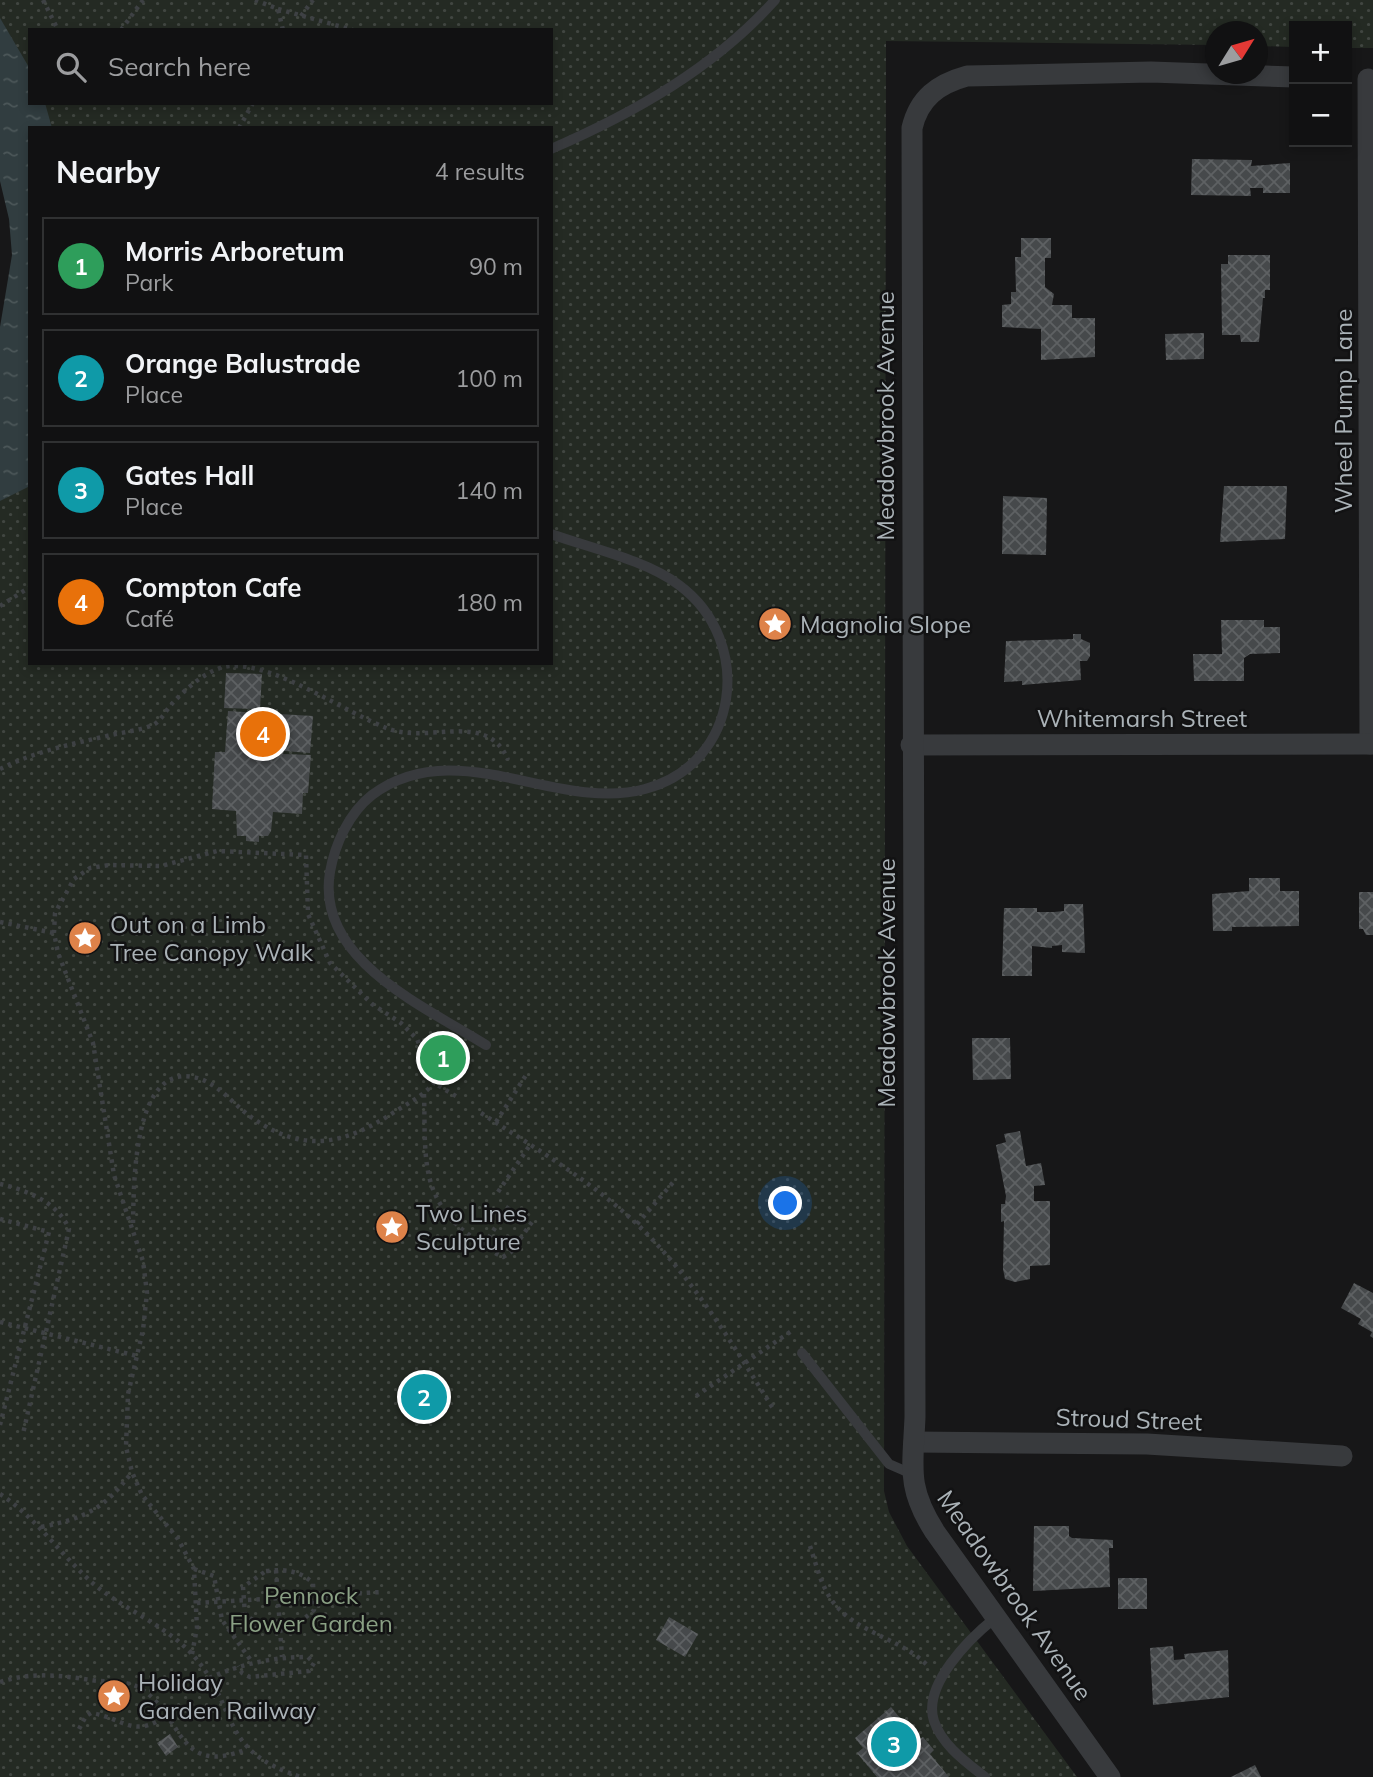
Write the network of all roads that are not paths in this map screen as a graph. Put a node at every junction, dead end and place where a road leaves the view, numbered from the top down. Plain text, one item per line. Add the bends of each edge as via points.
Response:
1 (775, 0) edge
2 (1289, 77) edge
3 (1363, 79) edge
4 (553, 148) edge
5 (553, 535) edge
6 (1371, 744) edge
7 (911, 745) junction
8 (486, 1045) dead end
9 (802, 1353) dead end
10 (914, 1442) junction
11 (1342, 1456) dead end
12 (912, 1474) junction
13 (995, 1618) junction
14 (985, 1777) edge
15 (1110, 1777) edge

1 - 4 lane via 681,81
2 - 7 street, Meadowbrook Avenue via 1152,72 967,76 951,80 923,100 912,128
3 - 6 street, Wheel Pump Lane
5 - 8 lane via 661,574 690,594 723,641 728,661 727,697 704,750 677,775 655,786 613,793 447,770 409,775 366,800 345,827 329,880 340,933 363,964
6 - 7 street, Whitemarsh Street
7 - 10 street, Meadowbrook Avenue
9 - 12 lane via 890,1464
10 - 11 street, Stroud Street via 1147,1444
10 - 12 street, Meadowbrook Avenue
12 - 13 street, Meadowbrook Avenue via 922,1511
13 - 14 lane via 972,1637 939,1682 932,1700 933,1720 944,1740
13 - 15 street, Meadowbrook Avenue

